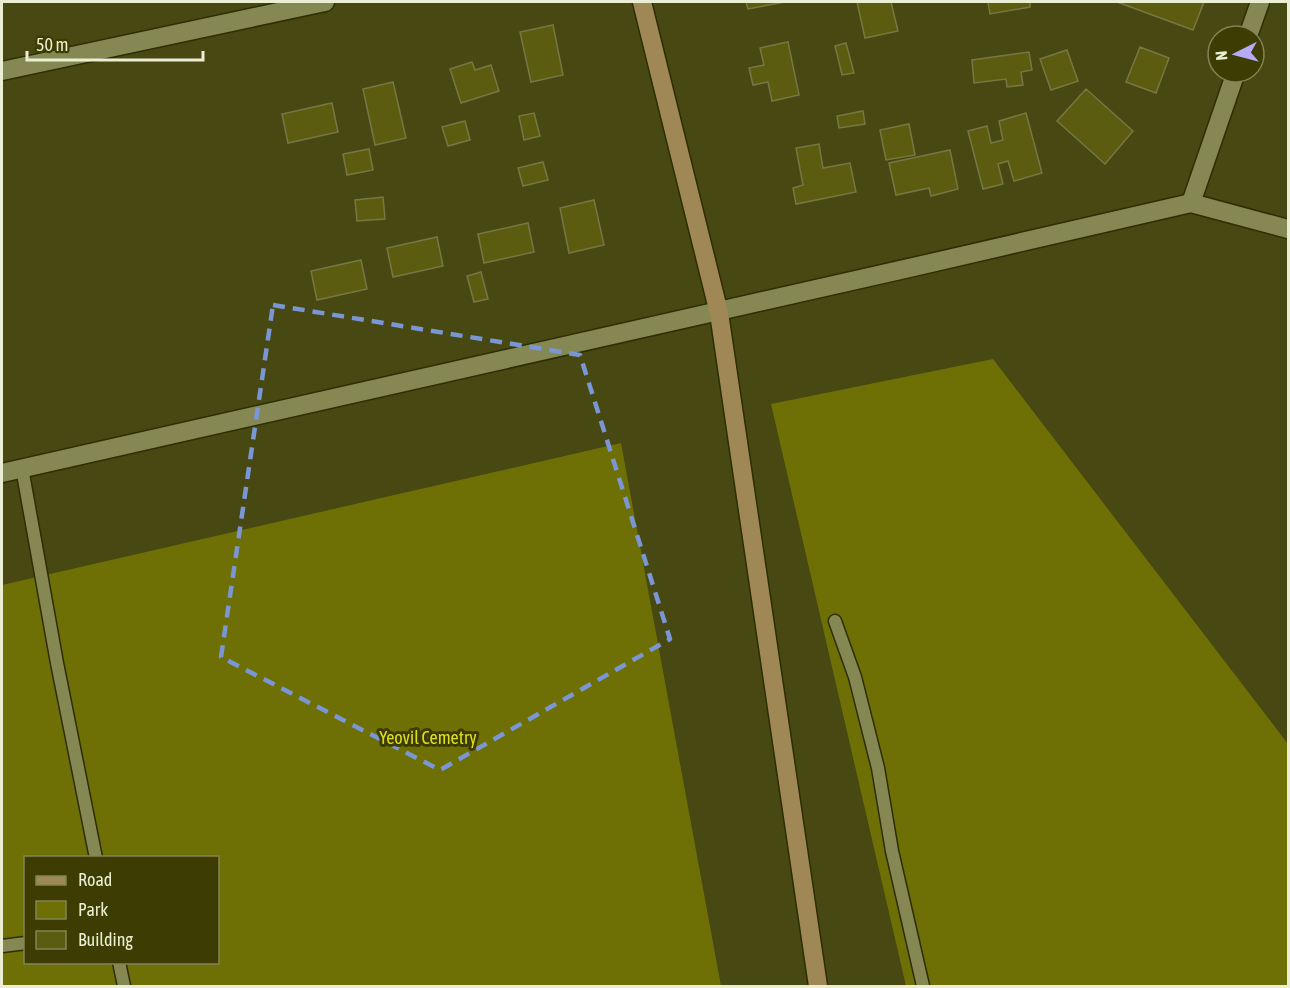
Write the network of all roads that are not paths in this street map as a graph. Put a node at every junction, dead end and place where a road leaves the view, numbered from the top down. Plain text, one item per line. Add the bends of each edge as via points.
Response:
1 (325, 2) edge
2 (642, 2) edge
3 (1260, 2) edge
4 (1252, 24) edge
5 (2, 71) edge
6 (1232, 84) edge
7 (1191, 203) junction
8 (1288, 229) edge
9 (718, 313) junction
10 (22, 468) junction
11 (2, 473) edge
12 (835, 621) dead end
13 (96, 856) edge
14 (24, 943) edge
15 (2, 946) edge
16 (119, 964) edge
17 (124, 987) edge
18 (818, 987) edge
19 (923, 987) edge

1 - 5 street
2 - 9 street
3 - 4 street
6 - 7 street
7 - 8 street
7 - 9 street
9 - 10 street
9 - 18 street
10 - 11 street
10 - 13 lane
12 - 19 lane via 855,677 878,768
14 - 15 lane
16 - 17 lane

